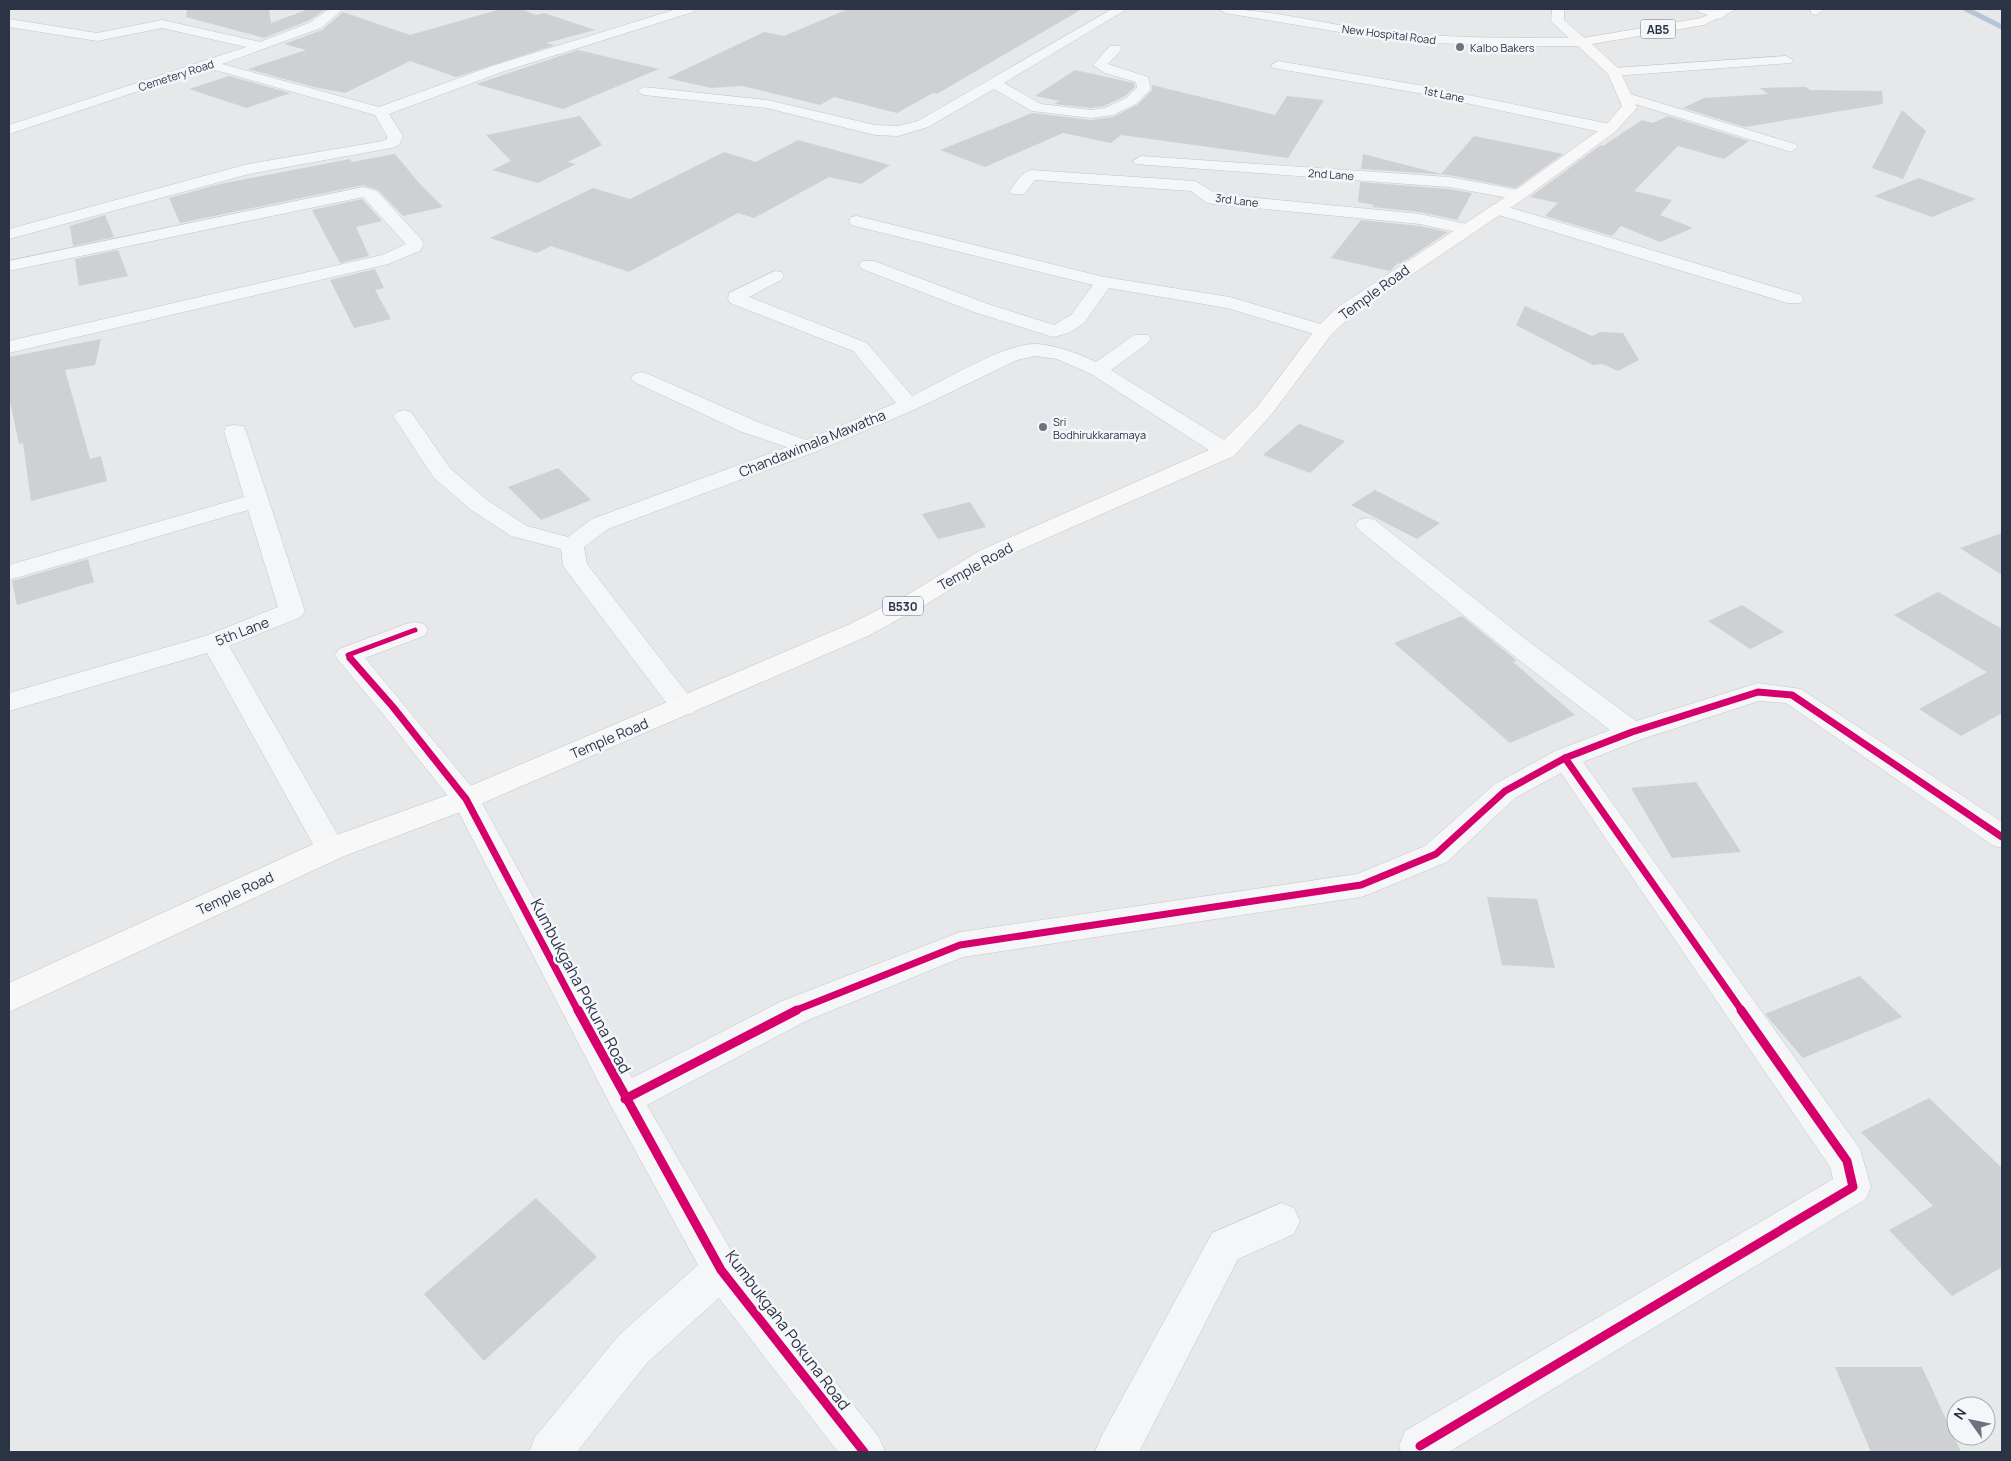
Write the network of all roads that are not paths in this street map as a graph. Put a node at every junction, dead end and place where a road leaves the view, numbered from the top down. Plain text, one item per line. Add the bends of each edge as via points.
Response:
1 (337, 9) edge
2 (689, 9) edge
3 (1120, 9) edge
4 (1225, 9) edge
5 (1558, 9) edge
6 (1703, 9) edge
7 (1725, 12) edge
8 (9, 23) edge
9 (1582, 42) junction
10 (261, 46) junction
11 (1116, 49) dead end
12 (1786, 60) dead end
13 (208, 64) junction
14 (1278, 65) dead end
15 (1614, 72) junction
16 (995, 83) junction
17 (644, 91) dead end
18 (1627, 97) junction
19 (380, 112) junction
20 (1610, 129) junction
21 (9, 130) edge
22 (1790, 147) dead end
23 (1141, 161) dead end
24 (1018, 191) dead end
25 (1519, 196) junction
26 (1498, 209) junction
27 (856, 221) dead end
28 (1465, 229) junction
29 (9, 234) edge
30 (868, 265) dead end
31 (9, 266) edge
32 (775, 276) dead end
33 (1104, 282) junction
34 (1794, 299) dead end
35 (1324, 331) junction
36 (1141, 339) dead end
37 (9, 347) edge
38 (1098, 370) junction
39 (642, 378) dead end
40 (909, 405) junction
41 (404, 416) dead end
42 (235, 431) dead end
43 (807, 447) junction
44 (1226, 451) junction
45 (257, 500) junction
46 (1367, 524) dead end
47 (572, 545) junction
48 (9, 573) edge
49 (414, 630) dead end
50 (214, 642) junction
51 (9, 702) edge
52 (684, 706) junction
53 (1632, 732) junction
54 (1565, 758) junction
55 (466, 799) junction
56 (2002, 837) edge
57 (331, 848) junction
58 (9, 998) edge
59 (625, 1098) junction
60 (1281, 1221) dead end
61 (721, 1270) junction
62 (1420, 1446) dead end
63 (550, 1452) edge
64 (864, 1452) edge
65 (1116, 1452) edge

1 - 10 street, Cemetery Road via 316,25
2 - 19 street via 497,69
3 - 16 street
4 - 9 street, New Hospital Road via 1388,36 1479,42
5 - 9 street via 1557,21
6 - 7 street
7 - 9 main road, New Hospital Road / AB5 via 1704,22
8 - 10 street via 95,37 162,24
9 - 15 main road
10 - 13 street, Cemetery Road
11 - 16 street via 1100,65 1143,80 1144,89 1131,101 1108,112 1091,114 1037,108
12 - 15 street
13 - 19 street
13 - 21 street, Cemetery Road
14 - 20 street, 1st Lane via 1424,90
15 - 18 main road
16 - 17 street via 923,124 898,131 875,130 767,104
18 - 20 main road, Temple Road / B530 via 1630,107
18 - 22 street
19 - 29 street via 395,136 394,142 386,145 248,169
20 - 25 main road, Temple Road / B530
23 - 25 street, 2nd Lane via 1449,182
24 - 28 street, 3rd Lane via 1031,175 1195,186 1213,199 1420,219
25 - 26 main road, Temple Road / B530
26 - 28 main road, Temple Road / B530
26 - 34 street
27 - 33 street
28 - 35 main road, Temple Road / B530 via 1345,310
30 - 33 street via 981,308 1052,330 1064,329 1084,315
31 - 37 street via 363,192 371,194 415,243 414,247 388,259
32 - 40 street via 737,299 860,347
33 - 35 street via 1230,303
35 - 44 main road, Temple Road / B530 via 1264,411
36 - 38 street
38 - 40 street, Chandawimala Mawatha via 1062,354 1036,350 1010,356
38 - 44 street, Chandawimala Mawatha
39 - 43 street via 750,427
40 - 43 street, Chandawimala Mawatha
41 - 47 street via 442,472 479,505 519,532
42 - 45 street, 5th Lane
43 - 47 street, Chandawimala Mawatha via 600,524
44 - 52 main road, Temple Road / B530 via 989,555 859,630
45 - 48 street
45 - 50 street, 5th Lane via 292,611
46 - 53 street via 1523,650
47 - 52 street via 575,564
49 - 55 street, Kumbukgaha Pokuna Road via 348,655
50 - 51 street, 5th Lane
50 - 57 street
52 - 55 main road, Temple Road / B530
53 - 54 street
53 - 56 street via 1758,692 1792,696
54 - 59 street via 1505,791 1436,854 1361,885 960,945 794,1010
54 - 62 street via 1847,1161 1854,1187
55 - 57 main road, Temple Road / B530
55 - 59 street, Kumbukgaha Pokuna Road
57 - 58 main road, Temple Road / B530
59 - 61 street, Kumbukgaha Pokuna Road
60 - 65 street via 1225,1246
61 - 63 street via 633,1350
61 - 64 street, Kumbukgaha Pokuna Road

